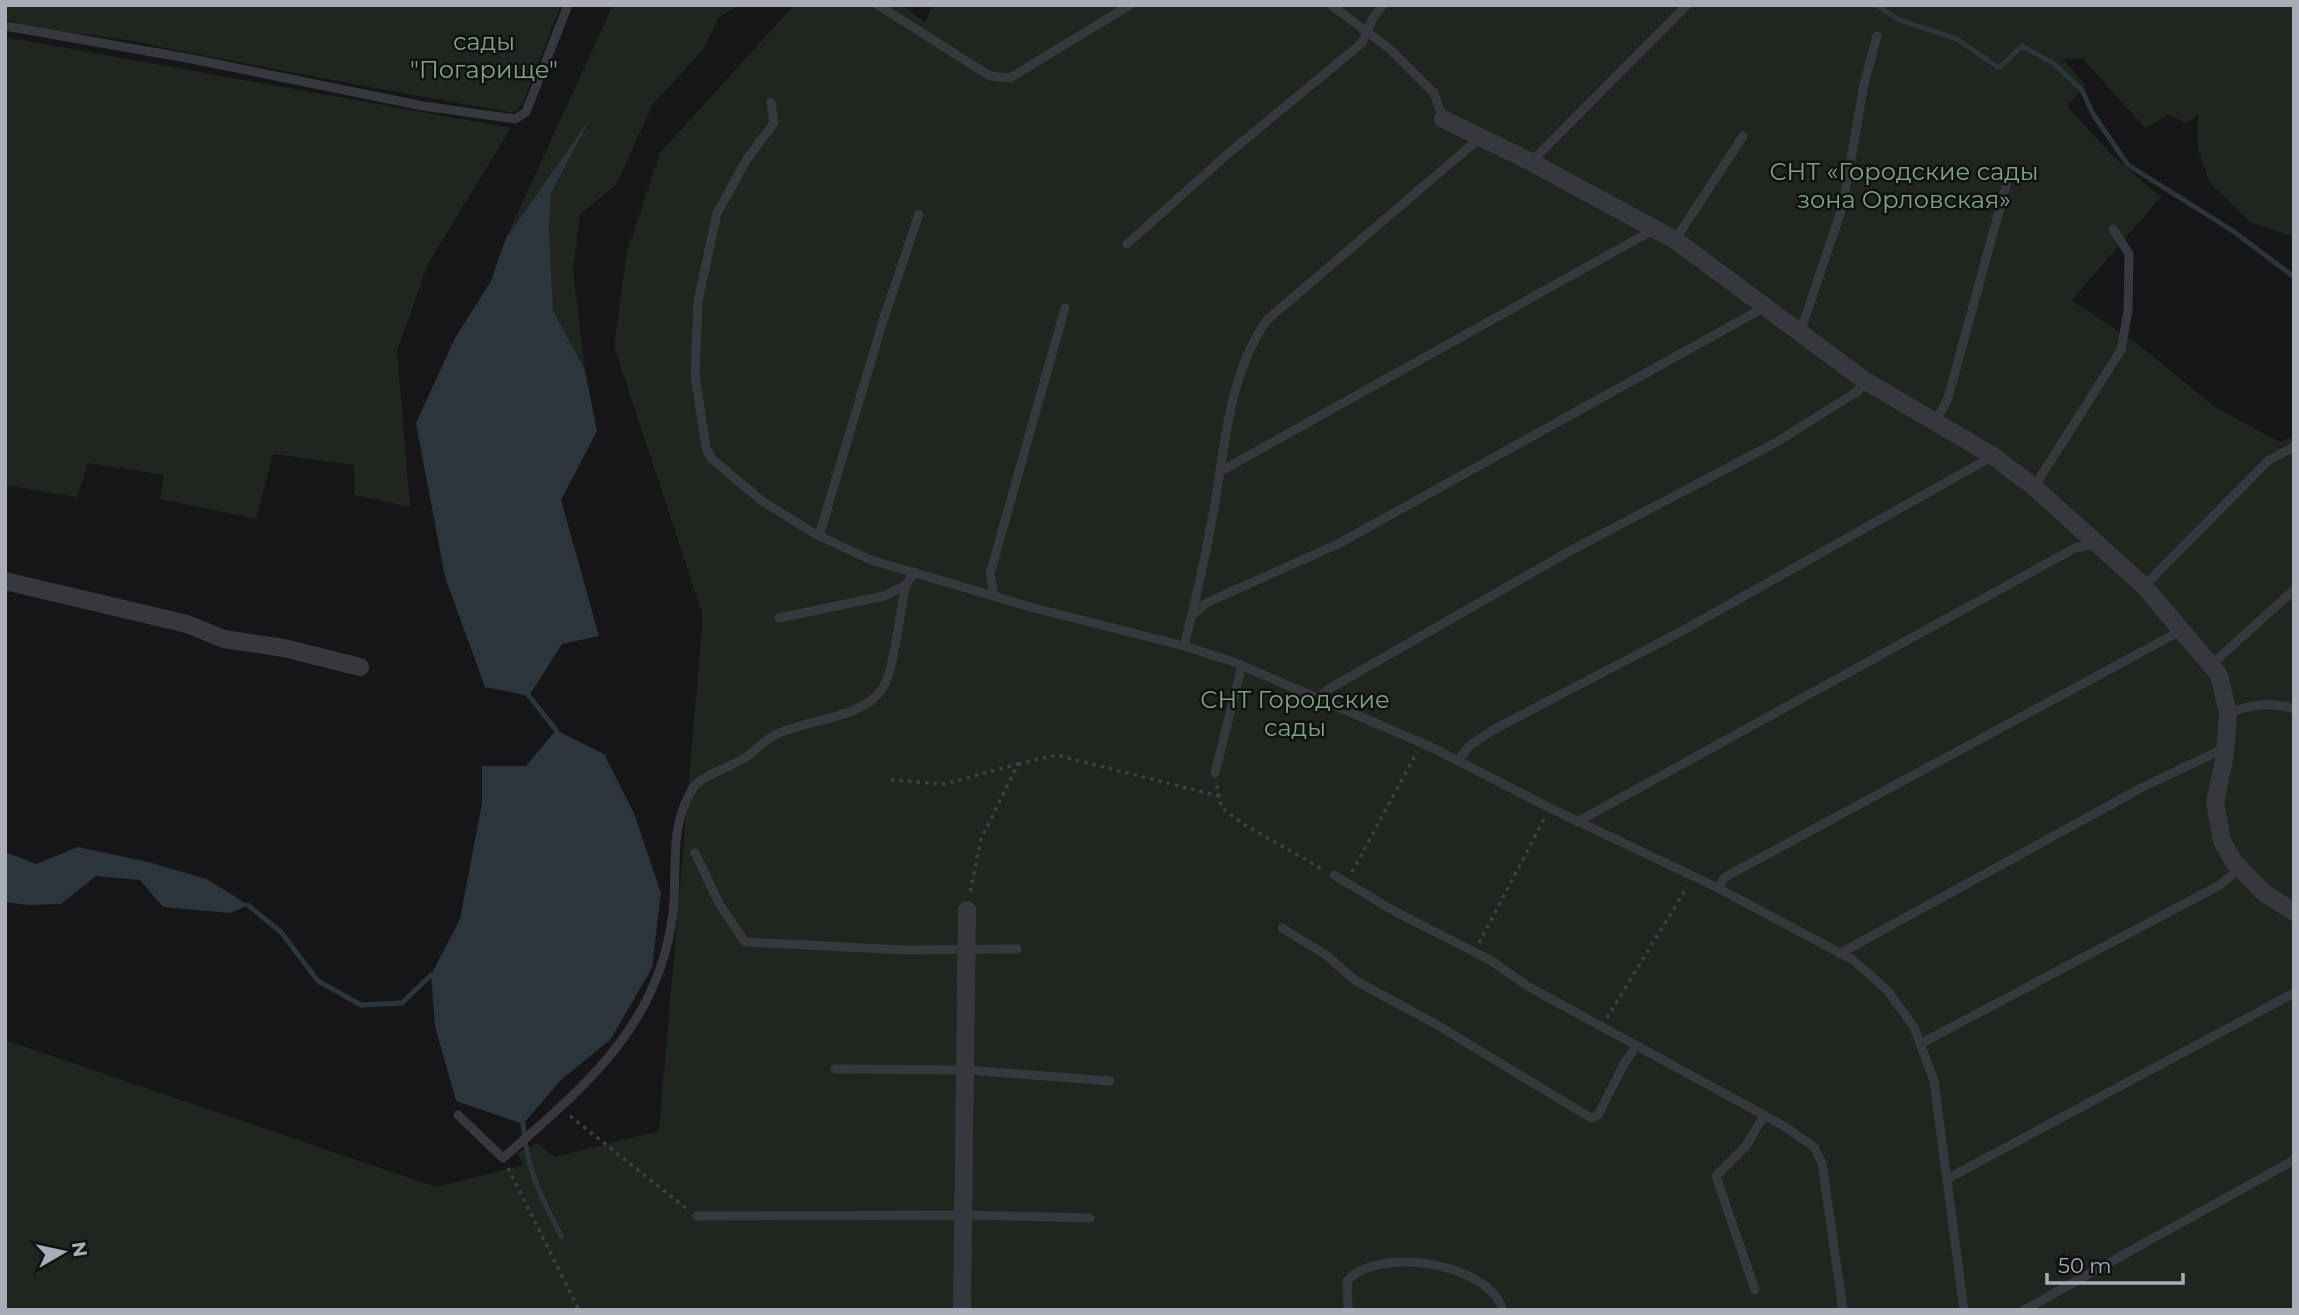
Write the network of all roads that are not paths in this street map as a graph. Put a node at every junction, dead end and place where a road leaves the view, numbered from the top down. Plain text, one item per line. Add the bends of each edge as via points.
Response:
1 (568, 5) edge
2 (878, 5) edge
3 (1130, 5) edge
4 (1331, 5) edge
5 (1383, 5) edge
6 (1687, 5) edge
7 (5, 26) edge
8 (1365, 33) junction
9 (1877, 36) dead end
10 (771, 102) dead end
11 (1443, 119) joint
12 (1744, 136) dead end
13 (1481, 137) junction
14 (1531, 162) junction
15 (2010, 171) dead end
16 (919, 214) dead end
17 (2113, 229) dead end
18 (1653, 230) junction
19 (1675, 240) junction
20 (1127, 244) dead end
21 (1765, 307) junction
22 (1065, 308) dead end
23 (1800, 333) junction
24 (1864, 380) junction
25 (1934, 424) junction
26 (2294, 447) edge
27 (1993, 456) junction
28 (1221, 471) junction
29 (2034, 487) junction
30 (820, 536) junction
31 (2096, 544) junction
32 (915, 572) junction
33 (5, 580) edge
34 (906, 585) junction
35 (2144, 586) junction
36 (2294, 590) edge
37 (994, 596) junction
38 (1191, 617) junction
39 (779, 618) dead end
40 (2182, 630) junction
41 (1184, 646) junction
42 (1242, 665) junction
43 (2211, 665) junction
44 (360, 667) dead end
45 (1318, 699) junction
46 (2294, 709) edge
47 (2228, 713) junction
48 (2225, 748) junction
49 (1458, 761) junction
50 (1215, 773) road end
51 (1577, 822) junction
52 (695, 853) dead end
53 (2240, 868) junction
54 (1334, 875) road end
55 (1718, 888) junction
56 (967, 910) road end
57 (2294, 912) edge
58 (1282, 928) dead end
59 (967, 948) junction
60 (1017, 948) dead end
61 (1839, 954) junction
62 (2294, 993) edge
63 (1920, 1044) junction
64 (1637, 1046) junction
65 (835, 1069) dead end
66 (966, 1070) junction
67 (1110, 1081) dead end
68 (458, 1115) dead end
69 (1764, 1115) junction
70 (2294, 1160) edge
71 (1947, 1179) junction
72 (961, 1215) junction
73 (697, 1216) road end
74 (1090, 1218) dead end
75 (1755, 1290) dead end
76 (961, 1310) edge
77 (1348, 1310) edge
78 (1503, 1310) edge
79 (1843, 1310) edge
80 (1964, 1310) edge
81 (2024, 1310) edge

1 - 7 lane via 526,112 515,119 423,106
2 - 3 lane via 990,76 1010,78
4 - 8 lane
5 - 8 lane
6 - 14 lane
8 - 11 lane via 1390,50 1434,93
8 - 20 lane via 1362,43
9 - 23 lane via 1843,205
10 - 30 lane via 774,123 747,159 717,213 698,301 695,375 706,448 712,459 762,501
11 - 13 street
12 - 19 lane
13 - 14 street
13 - 28 lane via 1268,319 1251,342 1236,389
14 - 18 street
15 - 25 lane via 1948,398
16 - 30 lane
17 - 29 lane via 2129,254 2129,311 2120,350
18 - 19 street
18 - 28 lane
19 - 21 street
21 - 23 street
21 - 38 lane via 1338,544 1206,603
22 - 37 lane via 990,574
23 - 24 street
24 - 25 street
24 - 45 lane via 1858,391 1775,443 1568,552
25 - 27 street
26 - 35 lane via 2269,460
27 - 29 street
27 - 49 lane via 1682,631 1493,730 1469,746
28 - 38 lane
29 - 31 street
30 - 32 lane via 871,560
31 - 35 street
31 - 51 lane via 2075,548
32 - 34 lane
32 - 37 lane
33 - 44 street via 187,624 224,639
34 - 39 lane via 884,596
34 - 68 lane via 887,680 875,698 770,738 751,755 695,785 676,834 673,911 656,980 632,1030 608,1060 503,1158
35 - 40 street
36 - 43 lane
37 - 41 lane
38 - 41 lane
40 - 43 street
40 - 55 lane via 1737,870
41 - 42 lane
42 - 45 lane
42 - 50 lane
43 - 47 street via 2219,675
45 - 49 lane
46 - 47 lane via 2259,704
47 - 48 street
48 - 53 street via 2216,802 2221,841
48 - 61 lane
49 - 51 lane
51 - 55 lane
52 - 59 lane via 720,905 745,942 905,950
53 - 57 street via 2264,893
53 - 63 lane via 2220,885
54 - 64 lane
55 - 61 lane
56 - 59 street
58 - 64 lane via 1326,955 1356,981 1468,1042 1591,1118 1598,1115
59 - 60 lane
59 - 66 street
61 - 63 lane via 1853,960 1887,990 1914,1027
62 - 71 lane
63 - 71 lane via 1934,1081
64 - 69 lane
65 - 66 lane
66 - 67 lane
66 - 72 street
69 - 75 lane via 1746,1146 1716,1177
69 - 79 lane via 1814,1147 1822,1163
70 - 81 lane
71 - 80 lane
72 - 73 lane
72 - 74 lane
72 - 76 street
77 - 78 lane via 1347,1281 1354,1272 1375,1264 1421,1264 1461,1270 1485,1284

